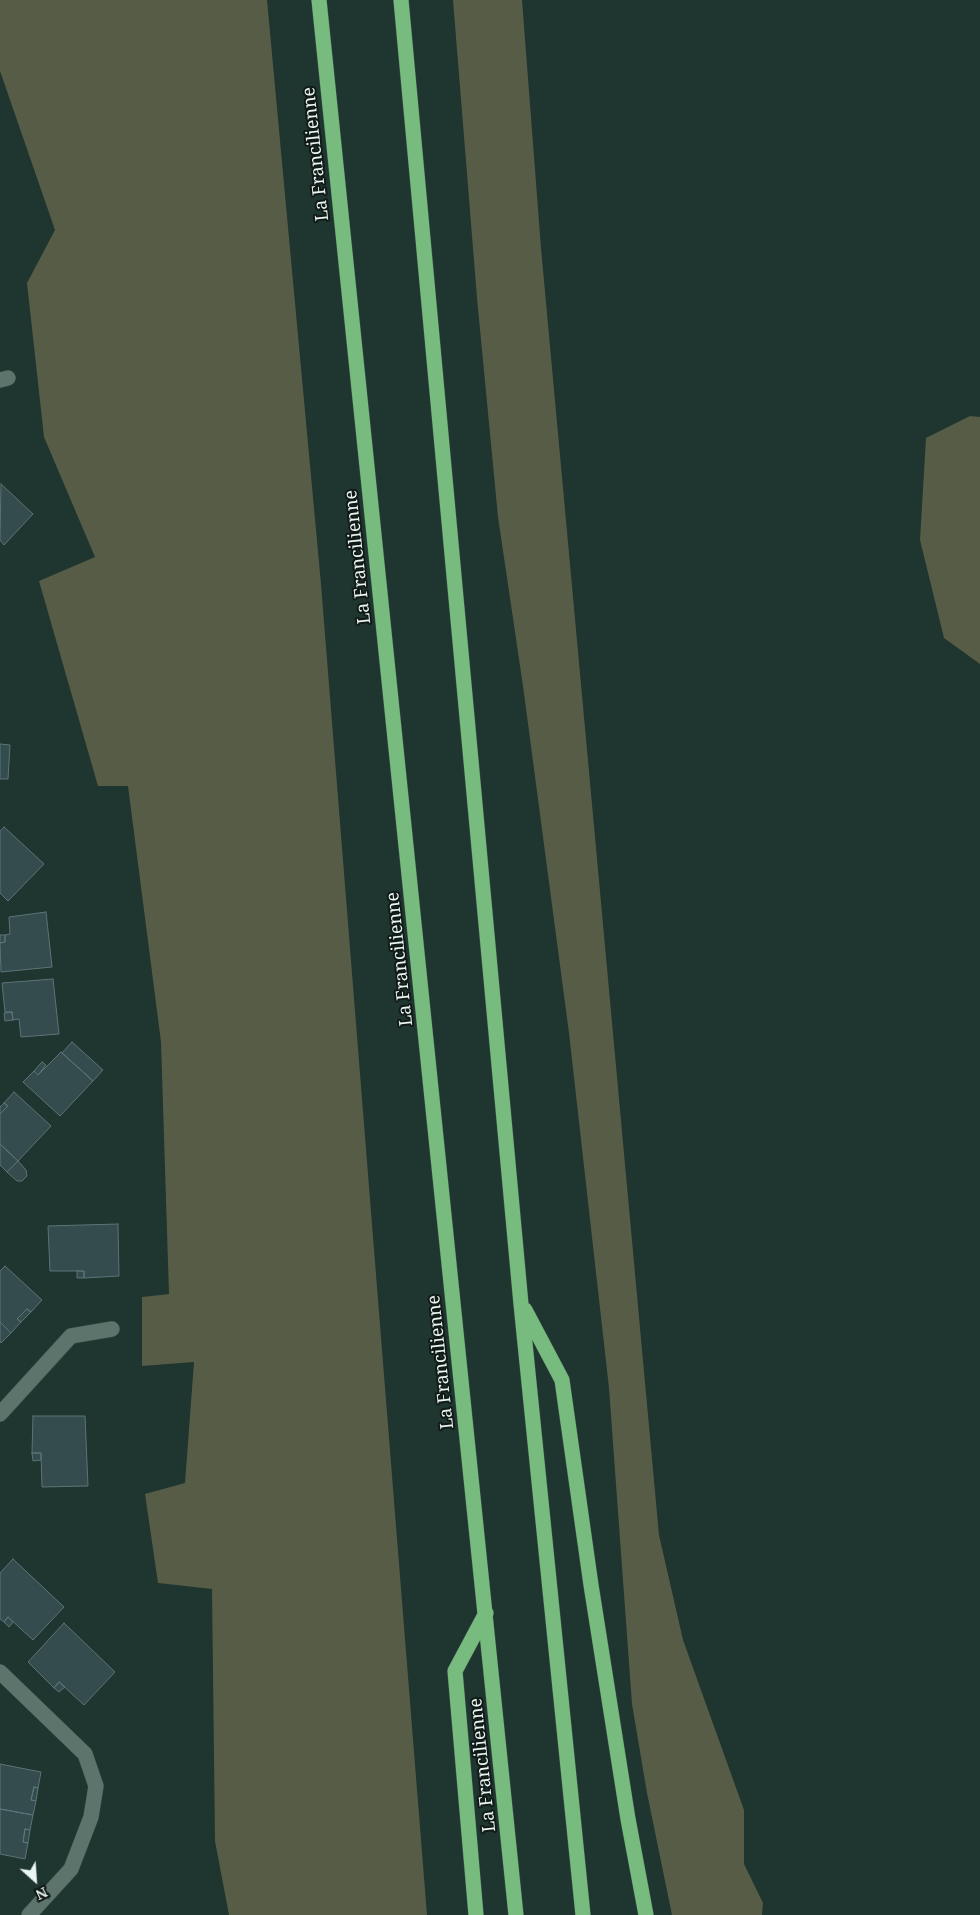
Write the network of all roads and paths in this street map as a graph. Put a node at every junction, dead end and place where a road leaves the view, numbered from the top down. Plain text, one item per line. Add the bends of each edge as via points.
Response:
1 (319, 0) edge
2 (401, 0) edge
3 (521, 1304) junction
4 (112, 1329) dead end
5 (0, 1414) edge
6 (486, 1613) junction
7 (0, 1672) edge
8 (29, 1915) edge
9 (476, 1915) edge
10 (516, 1915) edge
11 (583, 1915) edge
12 (646, 1915) edge

1 - 6 highway, La Francilienne
2 - 3 highway
3 - 11 highway
3 - 12 highway via 562,1380 592,1595
4 - 5 street via 71,1336
6 - 9 highway via 455,1671
6 - 10 highway, La Francilienne
7 - 8 street via 85,1754 96,1786 90,1817 71,1869

